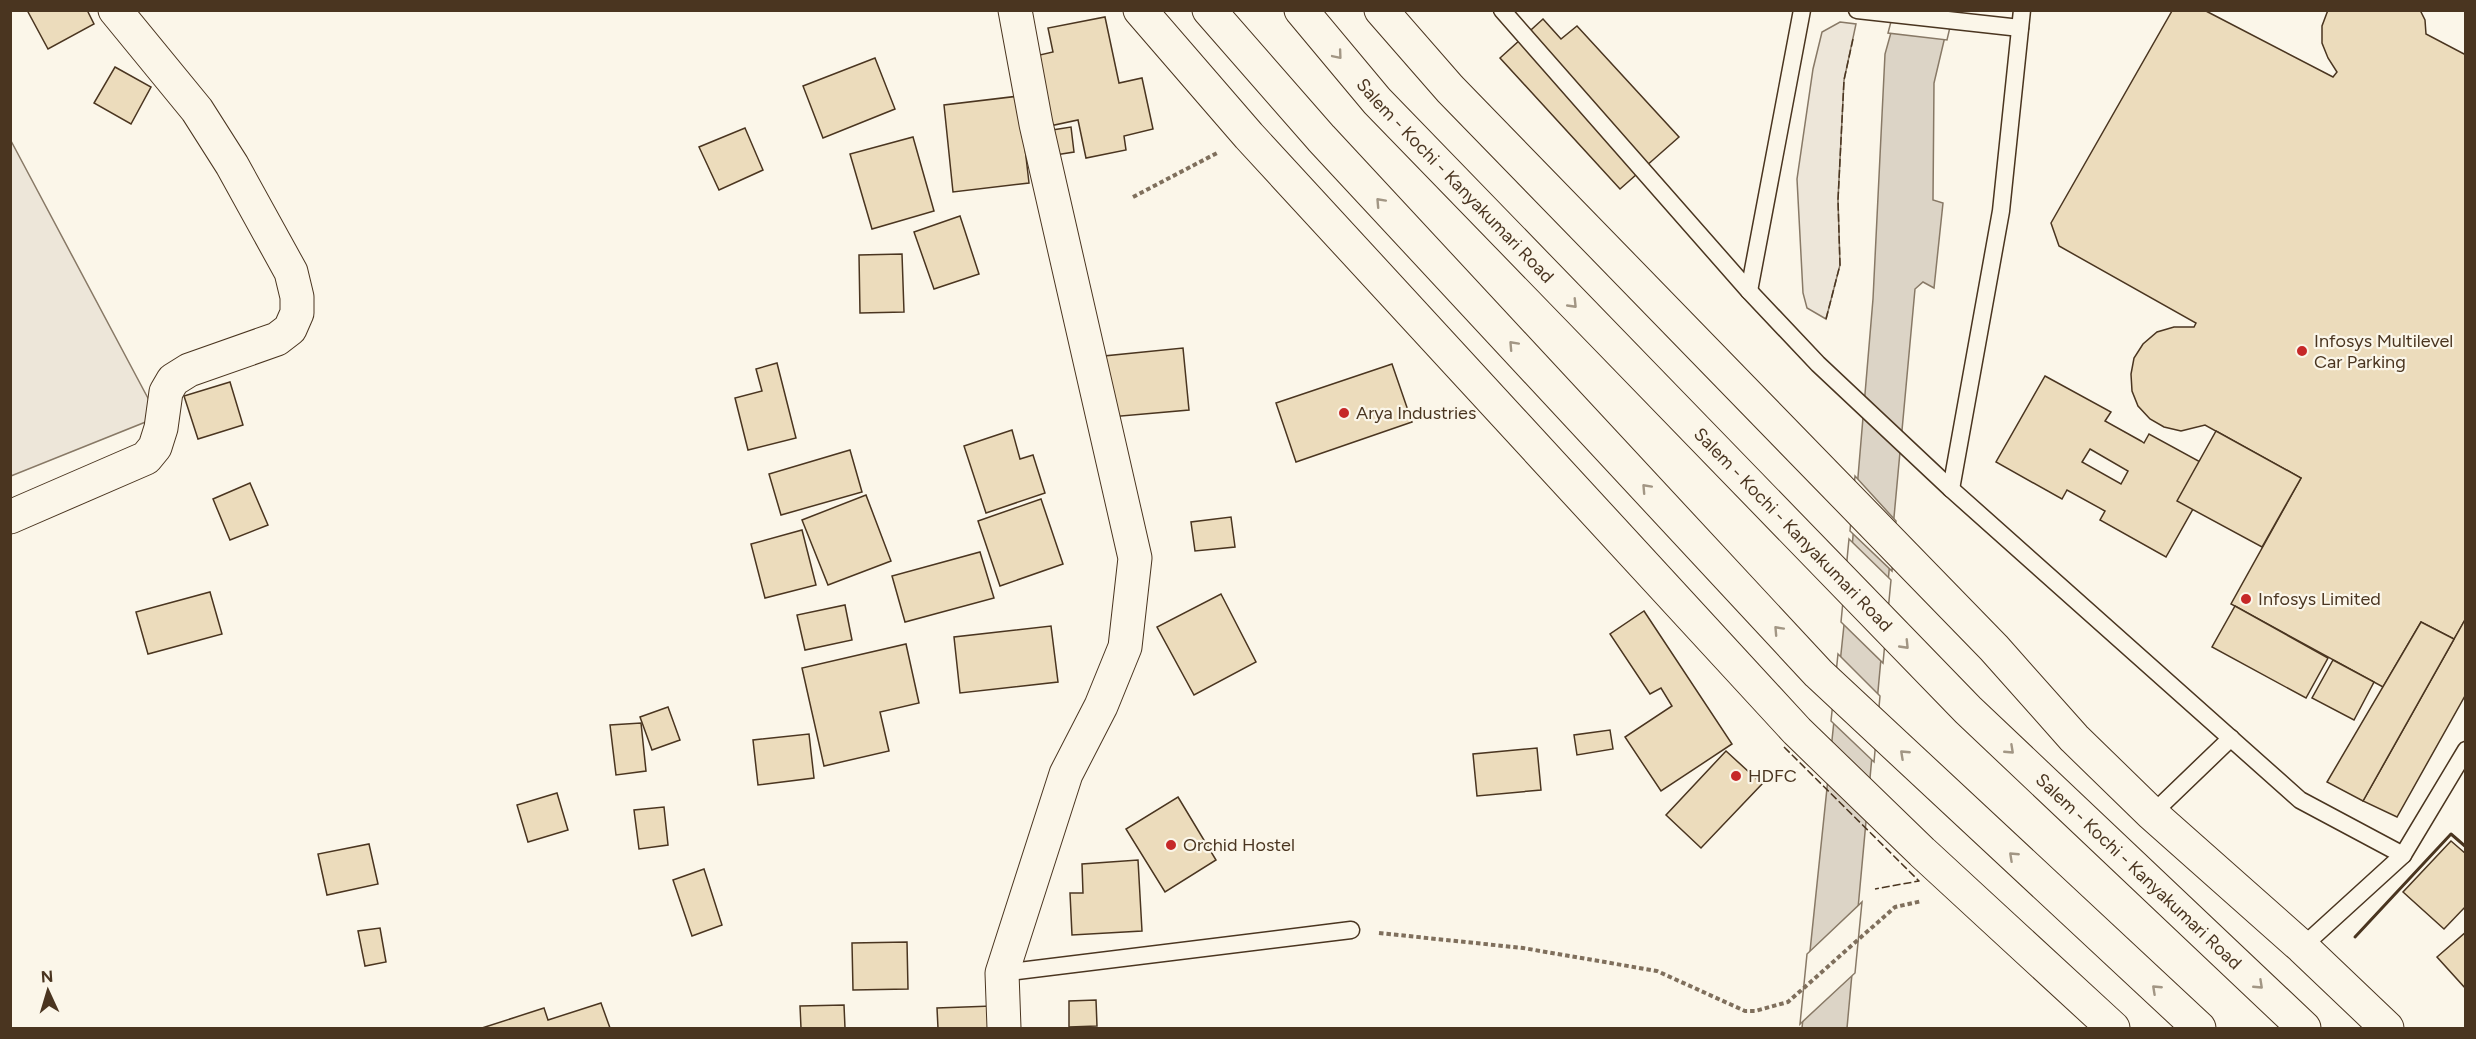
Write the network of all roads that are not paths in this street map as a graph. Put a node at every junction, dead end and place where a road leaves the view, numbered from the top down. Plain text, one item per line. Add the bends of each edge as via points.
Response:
1 (115, 10) edge
2 (1015, 10) edge
3 (1140, 10) edge
4 (1209, 10) edge
5 (1301, 10) edge
6 (1381, 10) edge
7 (1502, 10) edge
8 (1802, 10) edge
9 (2022, 10) edge
10 (1864, 11) edge
11 (2020, 28) junction
12 (1749, 291) junction
13 (1951, 489) junction
14 (10, 517) edge
15 (2232, 738) junction
16 (2466, 750) edge
17 (2152, 814) junction
18 (2403, 855) junction
19 (1351, 930) road end
20 (2302, 947) junction
21 (1002, 973) junction
22 (1004, 1029) edge
23 (2113, 1029) edge
24 (2199, 1029) edge
25 (2304, 1029) edge
26 (2387, 1029) edge

1 - 14 main road via 197,110 232,165 291,272 297,313 290,329 277,339 189,370 173,380 166,392 155,447 146,458
2 - 21 main road via 1036,124 1135,558 1125,647 1101,706 1066,774
3 - 23 main road via 1249,136 1797,731
24 -> 4 main road via 1818,673 1329,146
5 -> 25 main road, Salem - Kochi - Kanyakumari Road via 1377,101 1968,710
6 - 17 main road via 1450,89 1994,648 2074,738
7 - 12 lane
8 - 12 lane
9 - 11 lane
10 - 11 lane
11 - 13 lane via 2001,211
12 - 13 lane via 1818,364
13 - 15 lane
15 - 17 lane
15 - 18 lane via 2300,800
16 - 18 lane
17 - 20 main road
18 - 20 lane
19 - 21 lane
20 - 26 main road
21 - 22 main road

